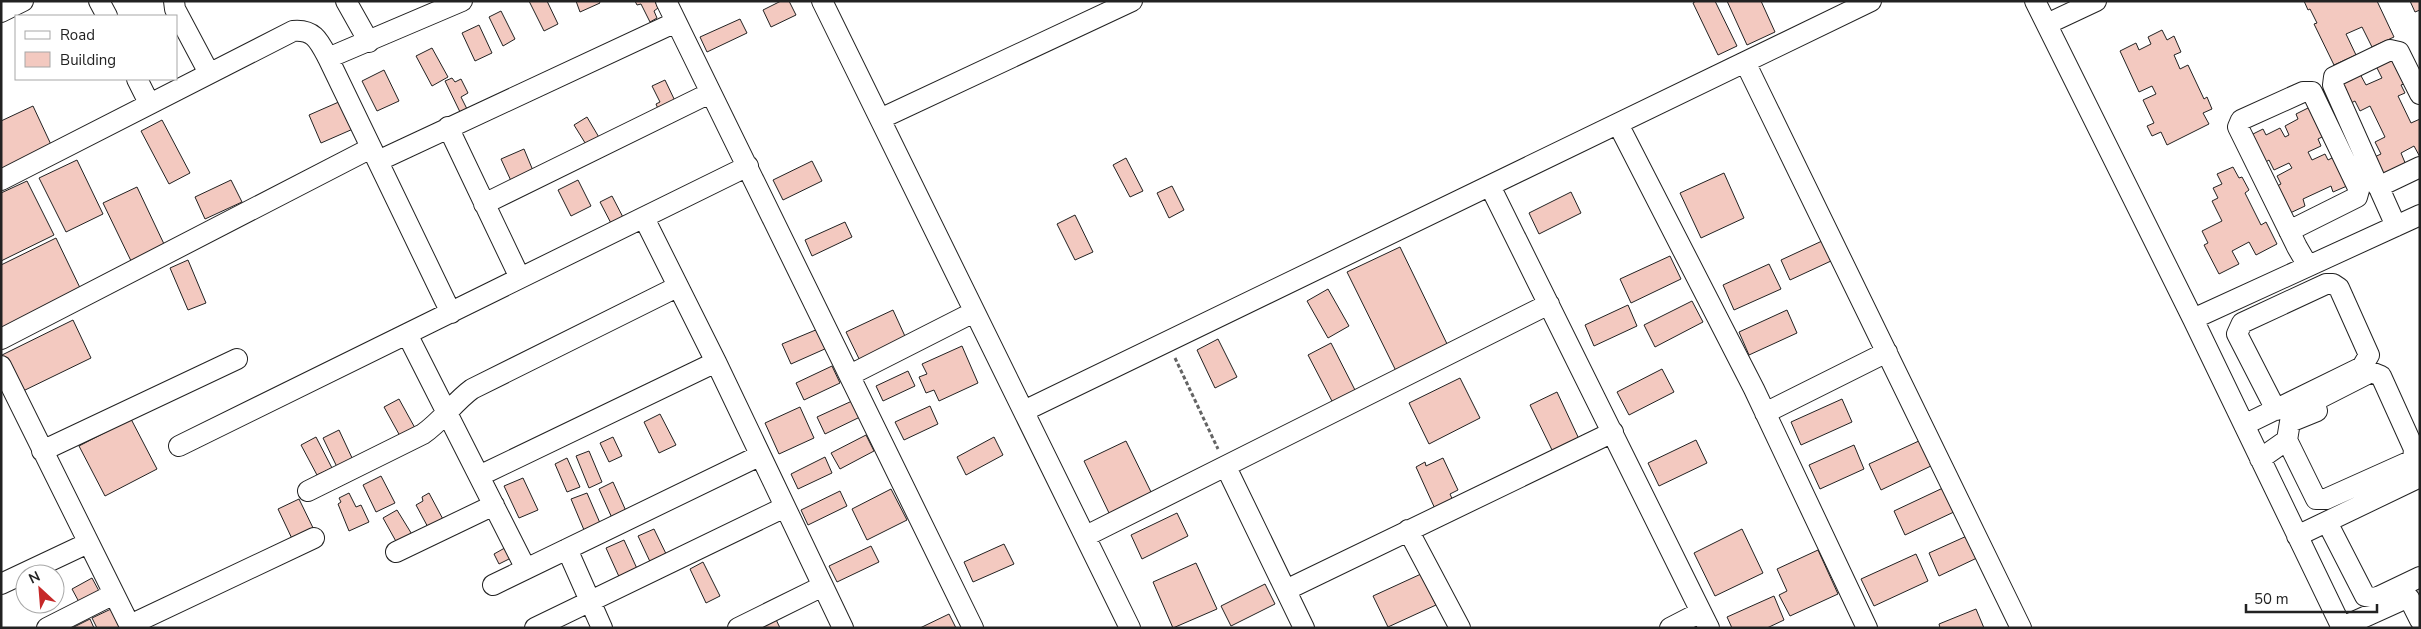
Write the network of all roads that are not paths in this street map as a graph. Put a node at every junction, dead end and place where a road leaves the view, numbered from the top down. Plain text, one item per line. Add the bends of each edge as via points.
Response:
1 (23, 1) edge
2 (99, 1) edge
3 (174, 1) edge
4 (346, 1) edge
5 (462, 1) edge
6 (666, 1) edge
7 (822, 1) edge
8 (1132, 1) edge
9 (1871, 1) edge
10 (2035, 1) edge
11 (2096, 1) edge
12 (424, 8) edge
13 (1, 12) edge
14 (106, 15) edge
15 (676, 22) junction
16 (2047, 24) junction
17 (369, 42) junction
18 (328, 58) junction
19 (1745, 62) junction
20 (209, 73) junction
21 (138, 80) edge
22 (710, 93) junction
23 (2420, 94) edge
24 (150, 103) junction
25 (880, 120) junction
26 (1618, 124) junction
27 (448, 127) junction
28 (375, 154) junction
29 (748, 166) junction
30 (2420, 167) edge
31 (1, 180) edge
32 (1490, 186) junction
33 (2378, 187) junction
34 (484, 204) junction
35 (2420, 215) edge
36 (644, 218) junction
37 (2396, 226) junction
38 (2289, 231) junction
39 (2308, 266) junction
40 (520, 278) junction
41 (677, 287) junction
42 (1549, 304) junction
43 (974, 312) junction
44 (451, 313) junction
45 (2193, 319) junction
46 (407, 334) junction
47 (1, 339) edge
48 (1887, 352) junction
49 (237, 359) dead end
50 (716, 362) junction
51 (1, 366) edge
52 (850, 375) junction
53 (2276, 410) junction
54 (1024, 412) junction
55 (448, 413) junction
56 (1765, 413) junction
57 (2244, 425) junction
58 (1613, 432) junction
59 (2287, 440) junction
60 (179, 446) dead end
61 (42, 451) junction
62 (759, 456) junction
63 (2260, 459) junction
64 (1226, 467) junction
65 (479, 476) junction
66 (2420, 477) edge
67 (308, 491) dead end
68 (494, 504) junction
69 (786, 508) junction
70 (2327, 522) junction
71 (1408, 530) junction
72 (1086, 536) junction
73 (2298, 536) junction
74 (314, 538) dead end
75 (88, 543) junction
76 (566, 549) junction
77 (396, 552) dead end
78 (526, 569) junction
79 (2420, 578) edge
80 (1, 584) edge
81 (493, 585) dead end
82 (823, 586) junction
83 (1286, 590) junction
84 (114, 594) junction
85 (2414, 595) edge
86 (590, 602) junction
87 (1705, 620) edge
88 (2420, 620) edge
89 (2375, 621) edge
90 (130, 627) edge
91 (47, 628) edge
92 (535, 628) edge
93 (602, 628) edge
94 (738, 628) edge
95 (843, 628) edge
96 (973, 628) edge
97 (1130, 628) edge
98 (1304, 628) edge
99 (1460, 628) edge
100 (1670, 628) edge
101 (1867, 628) edge
102 (2021, 628) edge
103 (2341, 628) edge

1 - 13 street
2 - 14 street
3 - 20 street via 175,9
4 - 17 street
5 - 12 street
6 - 15 street
7 - 25 street
8 - 25 street
9 - 19 street
10 - 16 street
11 - 16 street
12 - 17 street
15 - 22 street
15 - 27 street
16 - 45 street
17 - 18 street
18 - 20 street via 318,38 311,32 293,31
18 - 28 street
19 - 26 street
19 - 48 street
20 - 24 street
21 - 24 street
22 - 29 street
22 - 34 street
23 - 33 street via 2398,52 2390,50 2334,77 2333,86
24 - 31 street
25 - 43 street
26 - 32 street
26 - 56 street
27 - 28 street
27 - 34 street
28 - 44 street
28 - 47 street
29 - 36 street
29 - 52 street
30 - 33 street
32 - 42 street
32 - 54 street
33 - 37 street
34 - 40 street
35 - 37 street
36 - 40 street
36 - 41 street
37 - 39 street
38 - 38 street via 2238,127 2241,120 2303,92 2312,92 2359,190 2357,197
38 - 39 street
39 - 45 street
40 - 44 street
41 - 50 street
41 - 55 street via 472,389
42 - 58 street
42 - 64 street
43 - 52 street
43 - 54 street
44 - 46 street
45 - 57 street
46 - 55 street
46 - 60 street
48 - 56 street
48 - 102 street
49 - 61 street
50 - 62 street
50 - 65 street
51 - 61 street
52 - 96 street
53 - 53 street via 2362,367 2366,362 2369,355 2339,288 2333,284 2326,284 2242,322 2239,327 2237,334
53 - 57 street
54 - 72 street
55 - 65 street
55 - 67 street via 424,434
56 - 101 street
57 - 63 street
58 - 71 street
58 - 87 street
59 - 59 street via 2290,422 2317,411 2315,404 2318,399 2371,372 2381,376 2414,449 2413,460 2326,499 2316,499
59 - 63 street
61 - 75 street
62 - 69 street
62 - 76 street
63 - 73 street
64 - 72 street
64 - 83 street
65 - 68 street
66 - 70 street
68 - 77 street
68 - 78 street
69 - 82 street
69 - 86 street
70 - 73 street
70 - 79 street via 2365,596 2376,598
71 - 83 street
71 - 99 street
72 - 97 street
73 - 103 street
74 - 90 street
75 - 80 street
75 - 84 street
76 - 78 street
76 - 86 street
78 - 81 street
82 - 94 street
82 - 95 street
83 - 98 street
84 - 90 street
84 - 91 street
85 - 88 street
85 - 89 street
86 - 92 street
86 - 93 street
87 - 100 street
89 - 103 street

